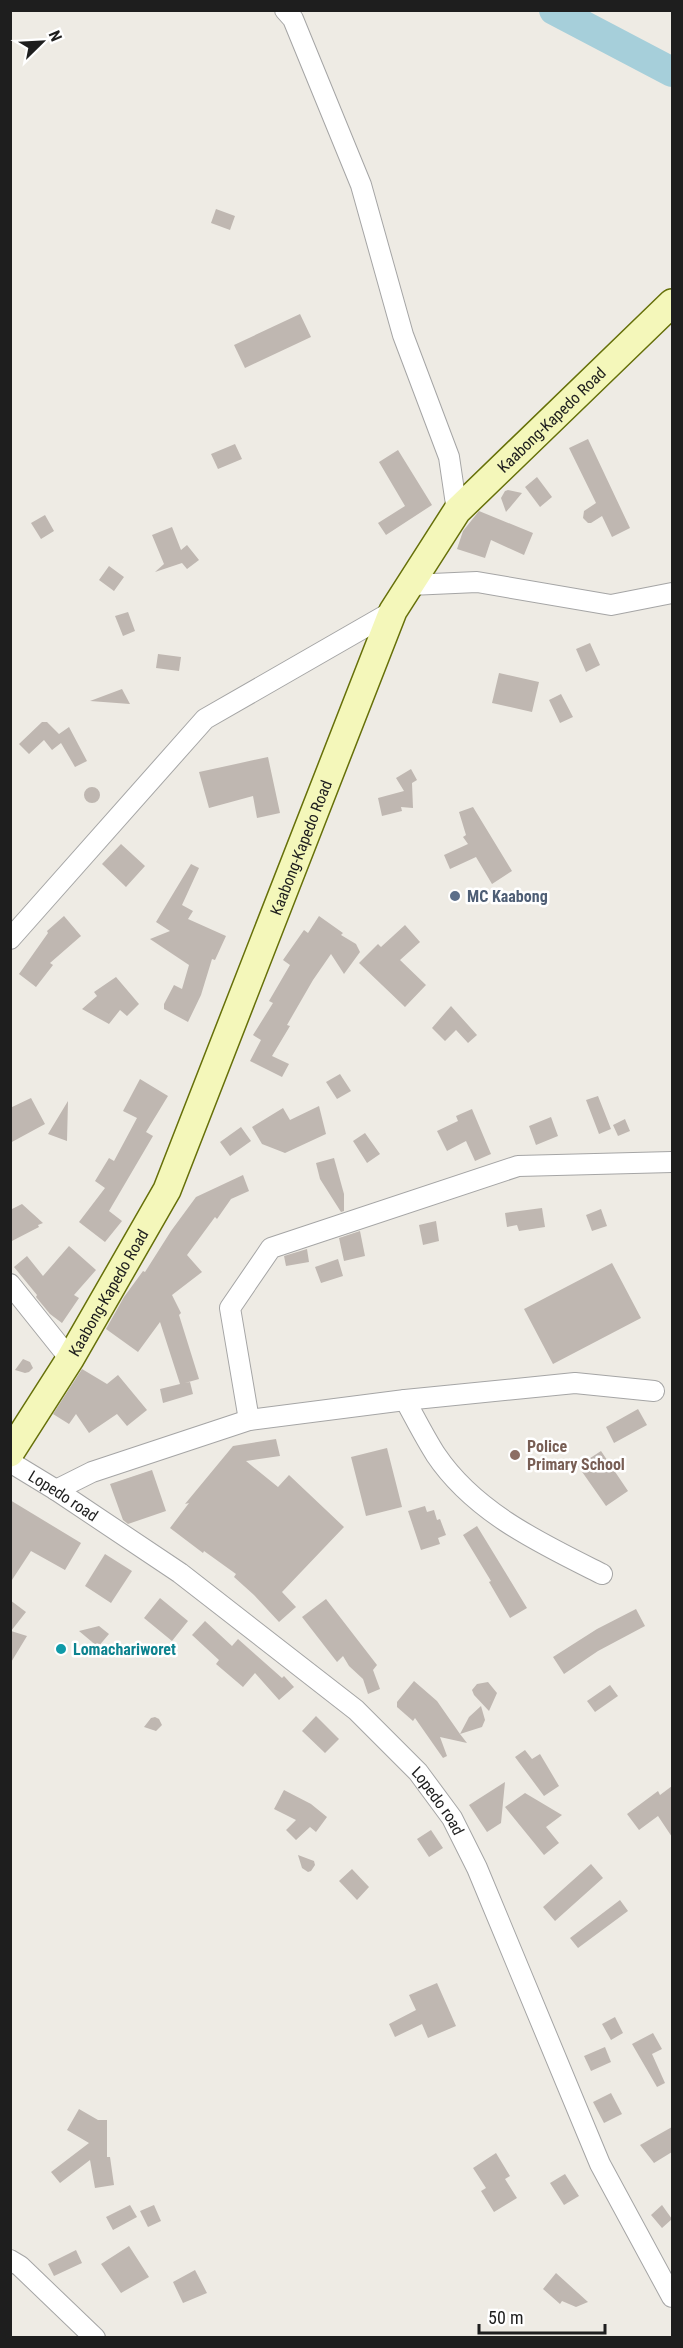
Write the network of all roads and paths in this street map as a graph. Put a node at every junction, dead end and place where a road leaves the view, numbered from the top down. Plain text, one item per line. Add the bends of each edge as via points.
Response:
1 (285, 10) edge
2 (672, 303) edge
3 (457, 511) junction
4 (410, 585) junction
5 (672, 593) edge
6 (393, 611) junction
7 (10, 939) edge
8 (672, 1162) edge
9 (10, 1284) edge
10 (70, 1359) junction
11 (654, 1391) dead end
12 (405, 1400) junction
13 (249, 1420) junction
14 (10, 1453) edge
15 (10, 1462) edge
16 (56, 1490) junction
17 (602, 1574) dead end
18 (10, 2260) edge
19 (672, 2297) edge
20 (95, 2337) edge

1 - 3 street via 293,19 361,185 403,335 449,457
2 - 3 main road, Kaabong-Kapedo Road
3 - 4 main road, Kaabong-Kapedo Road
4 - 5 street via 477,582 611,605
4 - 6 main road, Kaabong-Kapedo Road
6 - 7 street via 205,719
6 - 10 main road, Kaabong-Kapedo Road via 167,1190
8 - 13 street via 518,1166 271,1248 230,1308
9 - 10 street
10 - 14 main road, Kaabong-Kapedo Road
11 - 12 street via 574,1383
12 - 13 street
12 - 17 street via 437,1456 462,1486 499,1518
13 - 16 street via 92,1472
15 - 16 street, Lopedo road
16 - 19 street, Lopedo road via 180,1573 356,1710 418,1772 452,1818 477,1868 600,2164
18 - 20 street

